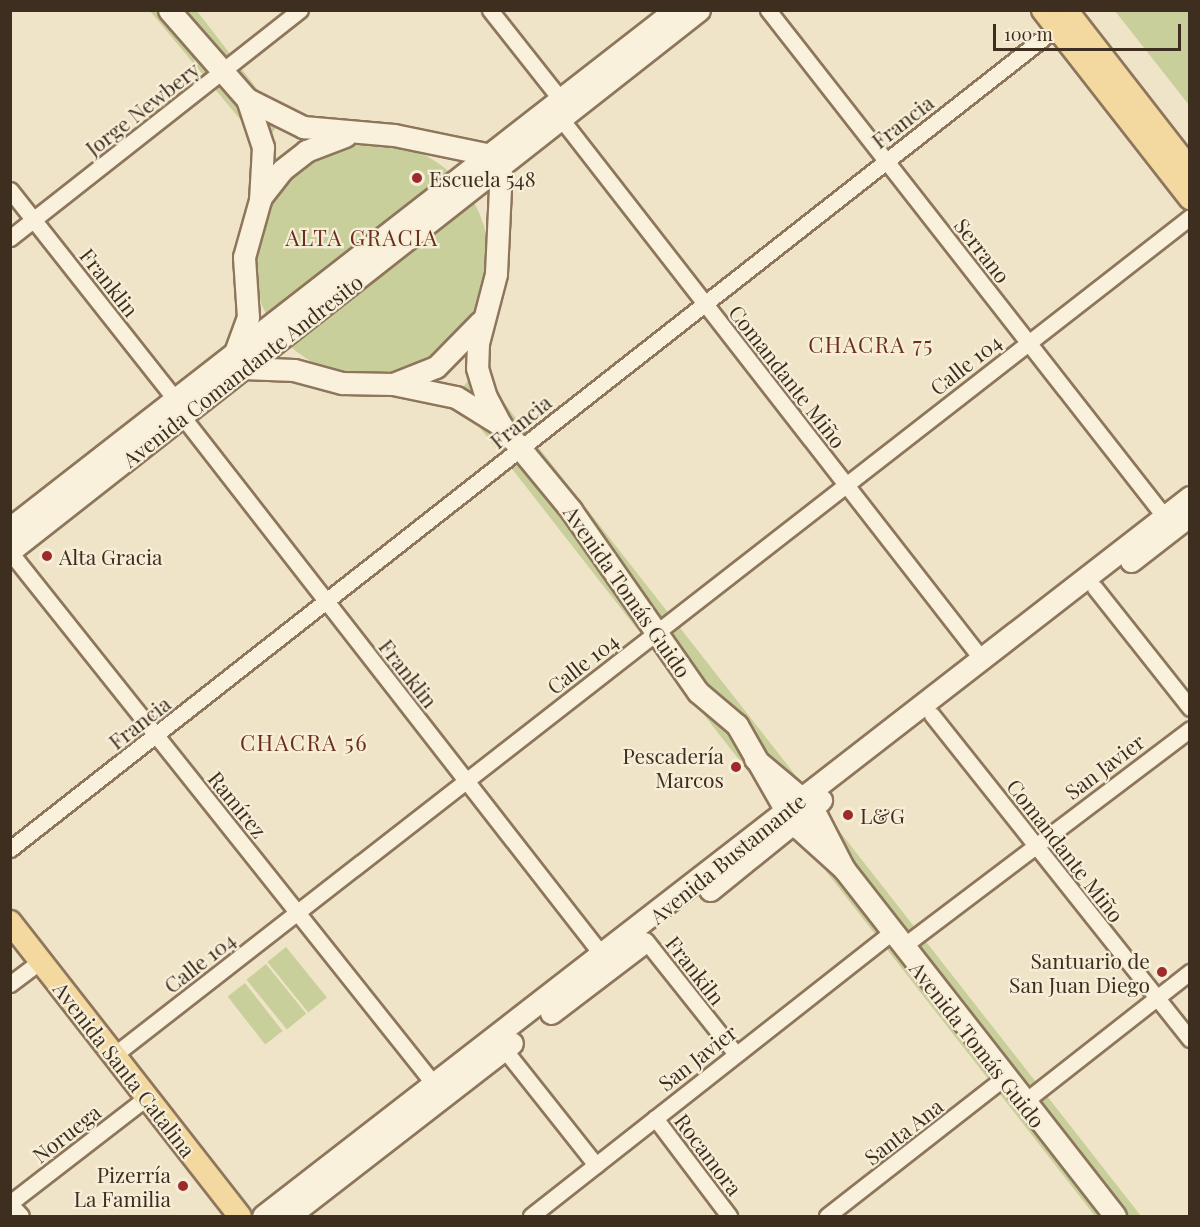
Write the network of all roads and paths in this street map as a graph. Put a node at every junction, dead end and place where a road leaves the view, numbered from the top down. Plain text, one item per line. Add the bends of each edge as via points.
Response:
1 (169, 10) edge
2 (300, 10) edge
3 (490, 10) edge
4 (675, 10) edge
5 (699, 10) edge
6 (768, 10) edge
7 (1055, 16) edge
8 (224, 70) junction
9 (247, 99) junction
10 (562, 110) junction
11 (349, 135) junction
12 (416, 142) junction
13 (886, 160) junction
14 (496, 161) junction
15 (1190, 169) edge
16 (470, 182) junction
17 (10, 190) edge
18 (1190, 198) edge
19 (260, 200) junction
20 (1190, 217) edge
21 (34, 220) junction
22 (10, 238) edge
23 (497, 250) junction
24 (250, 296) junction
25 (704, 303) junction
26 (482, 320) junction
27 (271, 337) junction
28 (1027, 342) junction
29 (239, 362) junction
30 (318, 375) junction
31 (393, 384) junction
32 (179, 408) junction
33 (501, 425) junction
34 (520, 448) junction
35 (845, 484) junction
36 (1190, 497) edge
37 (1190, 515) edge
38 (1164, 516) junction
39 (10, 528) edge
40 (10, 551) edge
41 (1095, 588) junction
42 (326, 600) junction
43 (658, 630) junction
44 (981, 658) junction
45 (1190, 708) edge
46 (932, 715) junction
47 (1190, 729) edge
48 (157, 735) junction
49 (752, 757) junction
50 (466, 780) junction
51 (808, 802) junction
52 (789, 817) junction
53 (1034, 844) junction
54 (10, 849) edge
55 (844, 869) junction
56 (298, 913) junction
57 (10, 922) edge
58 (897, 940) junction
59 (646, 941) junction
60 (602, 955) junction
61 (40, 961) junction
62 (1190, 972) edge
63 (10, 984) edge
64 (1156, 997) junction
65 (1190, 1039) edge
66 (504, 1049) junction
67 (736, 1054) junction
68 (114, 1055) junction
69 (1005, 1077) junction
70 (434, 1084) junction
71 (147, 1097) junction
72 (1024, 1102) junction
73 (654, 1118) junction
74 (596, 1165) junction
75 (317, 1184) junction
76 (10, 1203) edge
77 (1111, 1215) edge
78 (21, 1216) edge
79 (240, 1216) edge
80 (262, 1216) edge
81 (289, 1216) edge
82 (532, 1216) edge
83 (729, 1216) edge
84 (827, 1216) edge

1 - 8 main road
2 - 8 street, Jorge Newbery
3 - 10 street, Comandante Miño
4 - 10 main road, Avenida Comandante Andresito
5 - 10 main road, Avenida Comandante Andresito
6 - 13 street, Serrano
7 - 13 street, Francia
7 - 15 main road
7 - 18 main road
8 - 9 main road
8 - 21 street, Jorge Newbery
9 - 11 main road via 281,120
9 - 19 main road via 263,147
10 - 14 main road, Avenida Comandante Andresito
10 - 25 street, Comandante Miño
11 - 12 main road
11 - 19 main road via 306,151 282,170
12 - 14 main road
12 - 16 main road
13 - 25 street, Francia
13 - 28 street, Serrano
14 - 16 main road, Avenida Comandante Andresito
14 - 23 main road, Avenida Tomás Guido
16 - 23 main road, Avenida Tomás Guido
16 - 27 main road, Avenida Comandante Andresito
17 - 21 street, Franklin
19 - 24 main road via 244,257
20 - 28 street, Calle 104
21 - 22 street, Jorge Newbery
21 - 32 street, Franklin
23 - 26 main road, Avenida Tomás Guido via 494,282
24 - 27 main road
24 - 29 main road
25 - 34 street, Francia
25 - 35 street, Comandante Miño
26 - 31 main road, Avenida Tomás Guido via 436,367
26 - 33 main road, Avenida Tomás Guido via 477,368
27 - 29 main road, Avenida Comandante Andresito
27 - 30 main road
28 - 35 street, Calle 104
28 - 38 street, Serrano
29 - 30 main road, Avenida Tomás Guido
29 - 32 main road, Avenida Comandante Andresito
30 - 31 main road, Avenida Tomás Guido via 367,386
31 - 33 main road, Avenida Tomás Guido via 456,397
32 - 39 main road, Avenida Comandante Andresito
32 - 40 main road, Avenida Comandante Andresito
32 - 42 street, Franklin
33 - 34 main road, Avenida Tomás Guido
34 - 42 street, Francia
34 - 43 main road, Avenida Tomás Guido
35 - 43 street, Calle 104
35 - 44 street, Comandante Miño
36 - 38 main road, Avenida Bustamante
37 - 41 main road, Avenida Bustamante
38 - 44 main road, Avenida Bustamante
40 - 48 street, Ramírez
41 - 45 street
41 - 46 main road, Avenida Bustamante
42 - 48 street, Francia
42 - 50 street, Franklin
43 - 49 main road, Avenida Tomás Guido via 698,692 737,725
43 - 50 street, Calle 104
44 - 51 main road, Avenida Bustamante
46 - 51 main road, Avenida Bustamante
46 - 53 street, Comandante Miño
47 - 53 street, San Javier
48 - 54 street, Francia
48 - 56 street, Ramírez
49 - 51 main road, Avenida Tomás Guido
49 - 52 main road, Avenida Tomás Guido
50 - 56 street, Calle 104
50 - 60 street, Franklin
51 - 52 main road, Avenida Bustamante
51 - 55 main road, Avenida Tomás Guido
52 - 55 main road, Avenida Tomás Guido
52 - 59 main road, Avenida Bustamante
52 - 60 main road, Avenida Bustamante
53 - 58 street, San Javier
53 - 64 street, Comandante Miño
55 - 58 main road, Avenida Tomás Guido
56 - 68 street, Calle 104
56 - 70 street, Ramírez
57 - 61 main road, Avenida Santa Catalina
58 - 67 street, San Javier
58 - 69 main road, Avenida Tomás Guido
59 - 66 main road, Avenida Bustamante
59 - 67 street, Frankiln
60 - 70 main road, Avenida Bustamante
61 - 63 street
61 - 68 main road, Avenida Santa Catalina
62 - 64 street
64 - 65 street, Comandante Miño
64 - 72 street
66 - 74 street
66 - 75 main road, Avenida Bustamante
67 - 73 street, San Javier
68 - 71 main road, Avenida Santa Catalina
69 - 72 main road, Avenida Tomás Guido
69 - 84 street, Santa Ana
70 - 75 main road, Avenida Bustamante
71 - 76 street, Noruega
71 - 79 main road, Avenida Santa Catalina
72 - 77 main road, Avenida Tomás Guido
73 - 74 street, San Javier
73 - 83 street, Rocamora
74 - 82 street, San Javier
75 - 80 main road, Avenida Bustamante
75 - 81 main road, Avenida Bustamante
76 - 78 street

